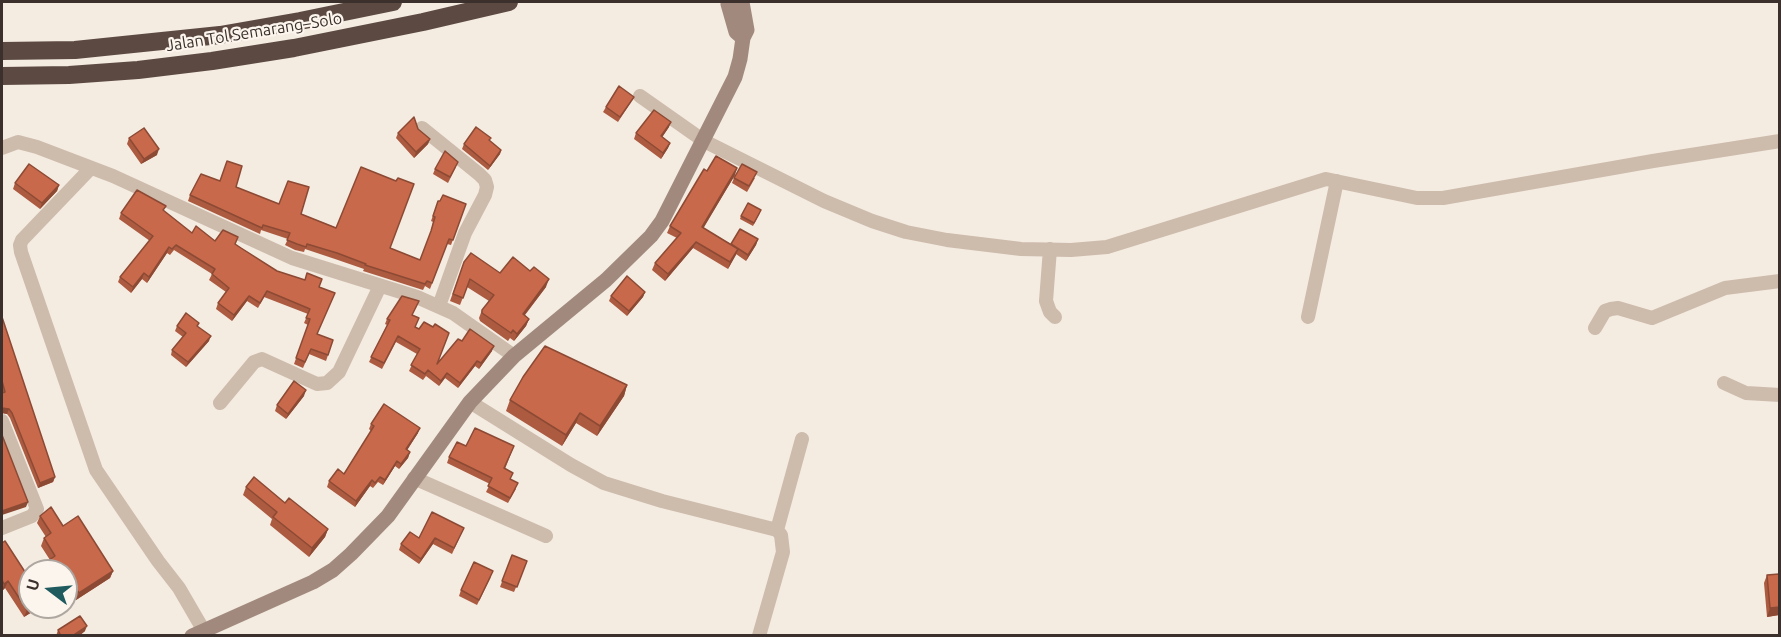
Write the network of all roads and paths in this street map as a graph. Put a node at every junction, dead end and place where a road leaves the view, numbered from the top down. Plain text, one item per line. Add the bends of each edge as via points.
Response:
1 (393, 2) edge
2 (508, 2) edge
3 (735, 3) edge
4 (2, 51) edge
5 (2, 76) edge
6 (640, 96) dead end
7 (423, 128) dead end
8 (704, 141) junction
9 (1779, 141) edge
10 (2, 147) edge
11 (91, 168) junction
12 (1337, 181) junction
13 (1050, 249) junction
14 (1779, 281) edge
15 (380, 286) junction
16 (439, 306) junction
17 (1055, 317) dead end
18 (1308, 317) dead end
19 (1595, 328) dead end
20 (514, 356) junction
21 (1724, 384) dead end
22 (1779, 395) edge
23 (470, 402) junction
24 (220, 403) dead end
25 (2, 421) edge
26 (802, 439) dead end
27 (6, 449) edge
28 (414, 478) junction
29 (2, 528) edge
30 (777, 530) junction
31 (546, 536) dead end
32 (198, 633) edge
33 (759, 636) edge

1 - 4 highway, Jalan Tol Semarang–Solo via 220,35 75,50
2 - 5 highway, Jalan Tol Semarang–Solo via 294,48 212,61 126,71
3 - 8 street via 736,32 743,38 740,59
6 - 8 street
7 - 16 street via 479,174 488,187 465,233
8 - 13 street via 824,201 906,232 1021,249
8 - 20 street via 651,236 606,280
9 - 12 street via 1443,198 1417,198
10 - 11 street via 24,143
11 - 15 street via 292,258
11 - 32 street via 22,240 21,252 96,470 179,588
12 - 13 street via 1315,182 1107,247
12 - 18 street
13 - 17 street via 1046,301
14 - 19 street via 1725,288 1652,318 1611,309 1605,311
15 - 16 street
15 - 24 street via 339,372 327,383 314,384 262,359 254,362
16 - 20 street
20 - 23 street
21 - 22 street via 1746,393
23 - 28 street
23 - 30 street via 604,483
25 - 27 street
26 - 30 street
27 - 29 street via 37,509 33,516
28 - 31 street
28 - 32 street via 372,534 333,570 304,587
30 - 33 street via 783,552

